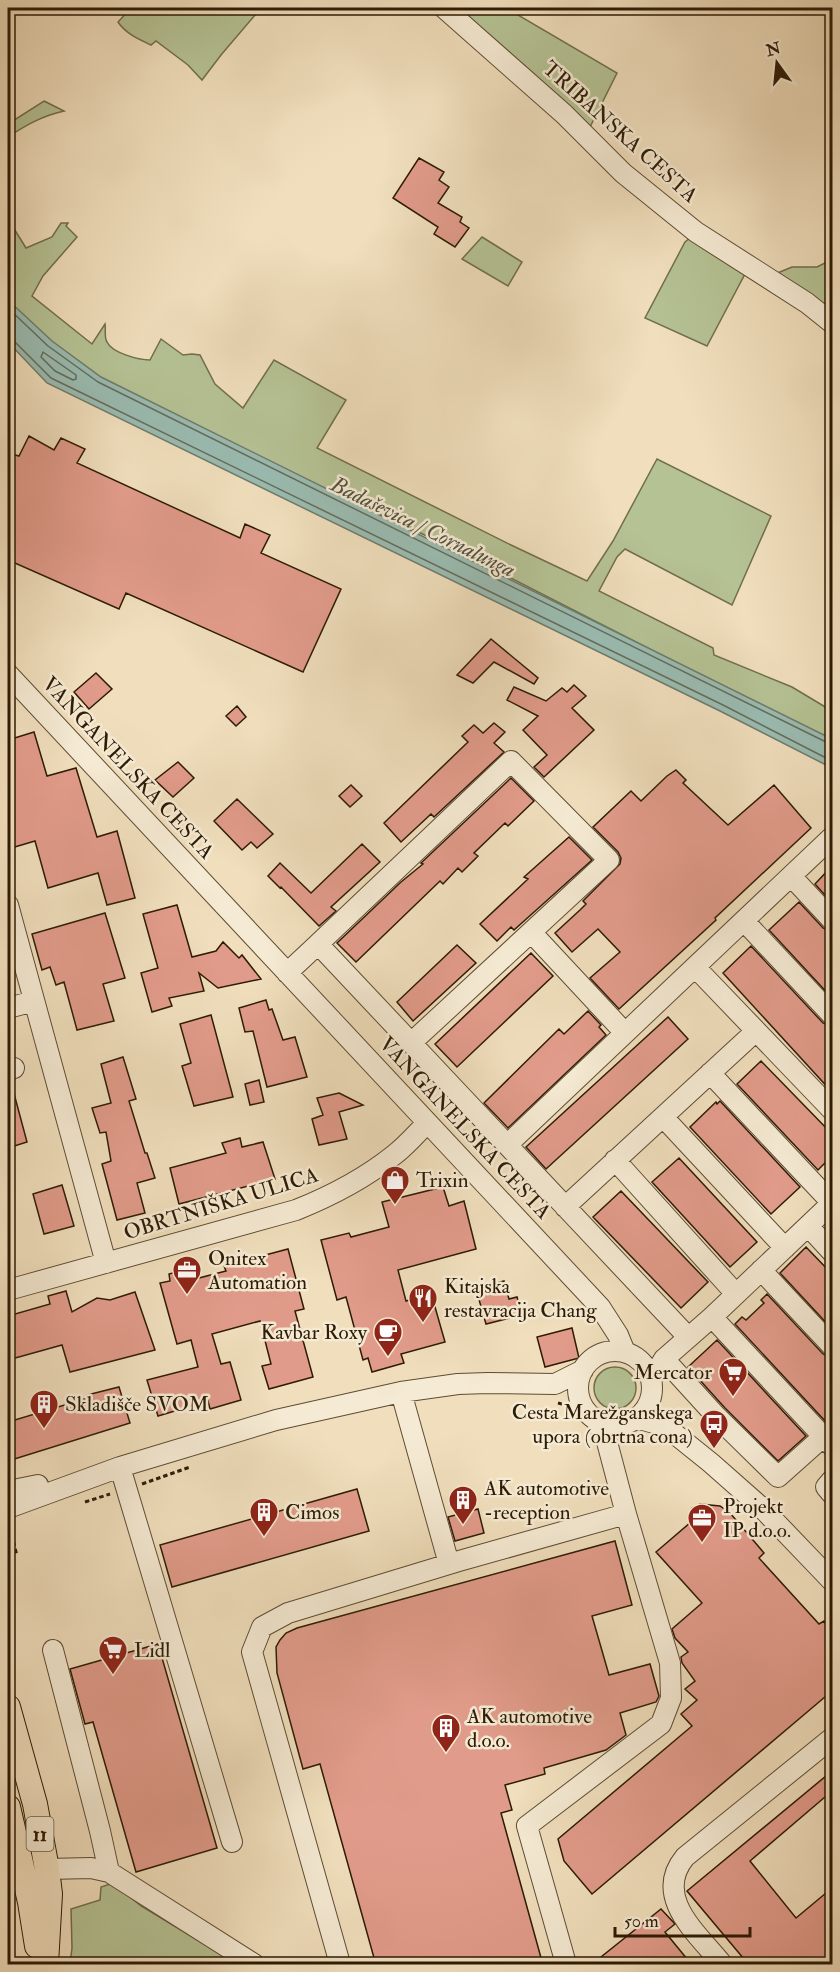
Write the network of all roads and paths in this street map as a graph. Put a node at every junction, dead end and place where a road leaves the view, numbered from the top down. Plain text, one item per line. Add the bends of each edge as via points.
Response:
1 (444, 8) edge
2 (832, 323) edge
3 (8, 674) edge
4 (832, 837) edge
5 (791, 876) junction
6 (8, 905) edge
7 (832, 920) edge
8 (744, 921) junction
9 (531, 932) junction
10 (318, 944) junction
11 (694, 967) junction
12 (287, 973) junction
13 (34, 1001) junction
14 (8, 1008) edge
15 (832, 1015) edge
16 (756, 1031) junction
17 (625, 1033) junction
18 (411, 1043) junction
19 (710, 1073) junction
20 (832, 1110) edge
21 (663, 1117) junction
22 (427, 1123) junction
23 (507, 1145) junction
24 (615, 1160) junction
25 (832, 1203) edge
26 (565, 1207) junction
27 (808, 1226) junction
28 (785, 1248) junction
29 (832, 1252) edge
30 (106, 1263) junction
31 (761, 1270) junction
32 (8, 1290) edge
33 (736, 1294) junction
34 (606, 1316) junction
35 (712, 1317) junction
36 (688, 1337) junction
37 (832, 1346) edge
38 (602, 1354) junction
39 (632, 1356) junction
40 (664, 1359) junction
41 (583, 1370) junction
42 (651, 1389) junction
43 (401, 1392) junction
44 (553, 1393) junction
45 (580, 1398) junction
46 (588, 1420) junction
47 (628, 1421) junction
48 (665, 1426) junction
49 (828, 1441) edge
50 (606, 1442) junction
51 (196, 1465) dead end
52 (120, 1467) junction
53 (155, 1479) dead end
54 (832, 1480) edge
55 (8, 1491) edge
56 (832, 1494) edge
57 (626, 1514) junction
58 (9, 1517) edge
59 (17, 1556) dead end
60 (449, 1564) junction
61 (832, 1581) edge
62 (53, 1650) dead end
63 (8, 1707) edge
64 (832, 1738) edge
65 (8, 1807) edge
66 (232, 1842) dead end
67 (46, 1869) junction
68 (109, 1872) junction
69 (40, 1965) edge
70 (46, 1965) edge
71 (254, 1965) edge
72 (340, 1965) edge
73 (566, 1965) edge
74 (722, 1965) edge

1 - 2 street, TRIBANSKA CESTA via 564,114 623,173 696,232
3 - 12 street, VANGANELSKA CESTA
4 - 5 street, VANGANELSKA CESTA
5 - 7 street
5 - 8 street, VANGANELSKA CESTA
6 - 13 street
8 - 11 street, VANGANELSKA CESTA
8 - 15 street
9 - 10 street, VANGANELSKA CESTA via 609,860 511,761
9 - 17 street
9 - 18 street, VANGANELSKA CESTA
10 - 12 street, VANGANELSKA CESTA
10 - 18 street, VANGANELSKA CESTA
11 - 16 street
11 - 17 street, VANGANELSKA CESTA
12 - 22 street, VANGANELSKA CESTA
13 - 14 street
13 - 30 street
16 - 19 street, VANGANELSKA CESTA
16 - 20 street
17 - 23 street, VANGANELSKA CESTA
18 - 23 street, VANGANELSKA CESTA
19 - 21 street, VANGANELSKA CESTA
19 - 25 street
21 - 24 street, VANGANELSKA CESTA
21 - 28 street
22 - 30 street, OBRTNIŠKA ULICA via 394,1155 334,1194 297,1210
22 - 34 street, VANGANELSKA CESTA
23 - 26 street, VANGANELSKA CESTA
24 - 26 street, VANGANELSKA CESTA
24 - 33 street
25 - 27 street
26 - 36 street, VANGANELSKA CESTA
27 - 28 street
27 - 29 street
28 - 31 street
30 - 32 street, OBRTNIŠKA ULICA
31 - 33 street
31 - 37 street
33 - 35 street
34 - 38 street
34 - 39 street, VANGANELSKA CESTA
35 - 36 street
35 - 49 street
36 - 40 street
38 - 39 street via 613,1351
38 - 41 street
39 - 40 street
39 - 42 street via 647,1369
40 - 42 street
40 - 49 street via 778,1477
41 - 44 street
41 - 45 street
42 - 47 street via 646,1409
42 - 48 street
43 - 44 street via 458,1384
43 - 52 street via 276,1420
43 - 60 street
44 - 45 street
44 - 46 path
45 - 46 street
46 - 47 street
46 - 50 street
47 - 48 street
47 - 50 street
48 - 61 street via 762,1508
50 - 57 street
51 - 53 path
52 - 55 street
52 - 58 street
52 - 66 street
54 - 56 street via 826,1487
57 - 60 street
57 - 73 street via 670,1663 671,1698 661,1724 527,1826
58 - 59 path
60 - 72 street via 288,1612 262,1627 252,1652
62 - 68 street
63 - 67 main road, 11 via 35,1804
64 - 74 street via 678,1866 673,1893 676,1905
65 - 69 main road, 11
67 - 68 street via 91,1868
67 - 70 main road, 11 via 50,1894
68 - 71 street

